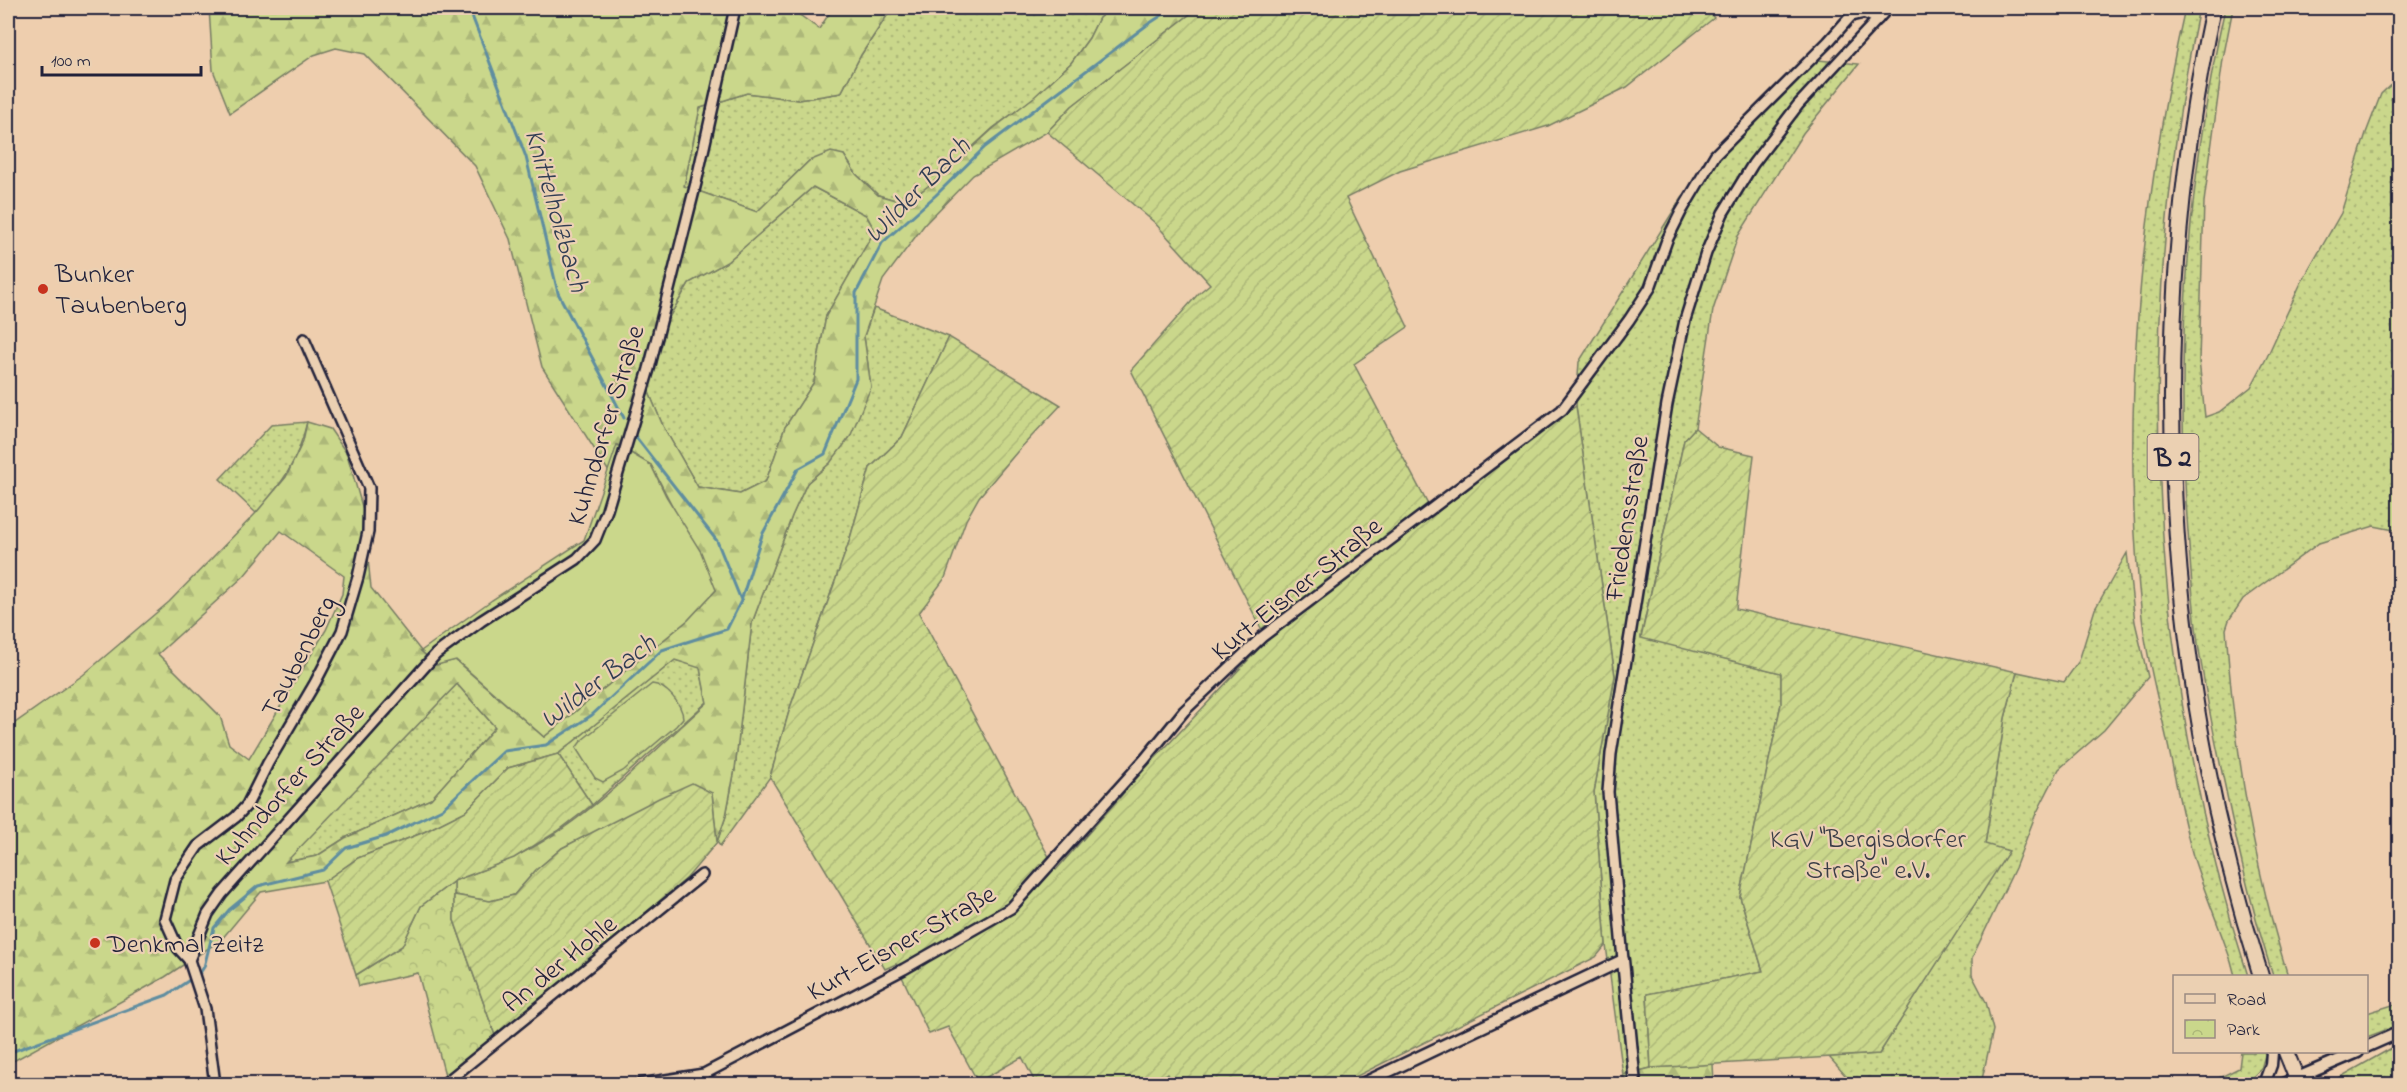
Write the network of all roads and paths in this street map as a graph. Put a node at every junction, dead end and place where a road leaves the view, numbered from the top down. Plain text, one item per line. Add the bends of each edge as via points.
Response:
1 (735, 8) edge
2 (1888, 8) edge
3 (2213, 8) edge
4 (1878, 19) junction
5 (304, 339) dead end
6 (702, 875) dead end
7 (1623, 960) junction
8 (190, 965) junction
9 (2261, 975) edge
10 (2400, 1032) edge
11 (2368, 1047) edge
12 (2272, 1053) edge
13 (2286, 1053) edge
14 (2356, 1053) edge
15 (2298, 1081) edge
16 (215, 1084) edge
17 (444, 1084) edge
18 (640, 1084) edge
19 (1362, 1084) edge
20 (1635, 1084) edge
21 (2264, 1084) edge
22 (2283, 1084) edge

1 - 8 street, Kuhndorfer Straße via 649,369 595,540 577,559 436,654 222,894 208,914
2 - 4 street, Friedensstraße
3 - 9 main road, B 2 via 2180,222 2173,343 2175,518 2202,734 2231,872
4 - 7 street, Friedensstraße via 1798,105 1753,164 1723,213 1685,320 1667,404 1611,754 1608,792
4 - 18 street, Kurt-Eisner-Straße via 1864,13 1851,16 1715,155 1667,240 1650,288 1562,410 1262,637 1184,711 1011,908 704,1074
5 - 8 street, Taubenberg via 369,488 368,532 345,622 247,805 198,846 175,880 165,919
6 - 17 street, An der Hohle
7 - 19 street
7 - 20 street, Friedensstraße
8 - 16 street via 206,1017
10 - 11 street
12 - 21 street
13 - 15 main road
14 - 15 street
15 - 22 street

